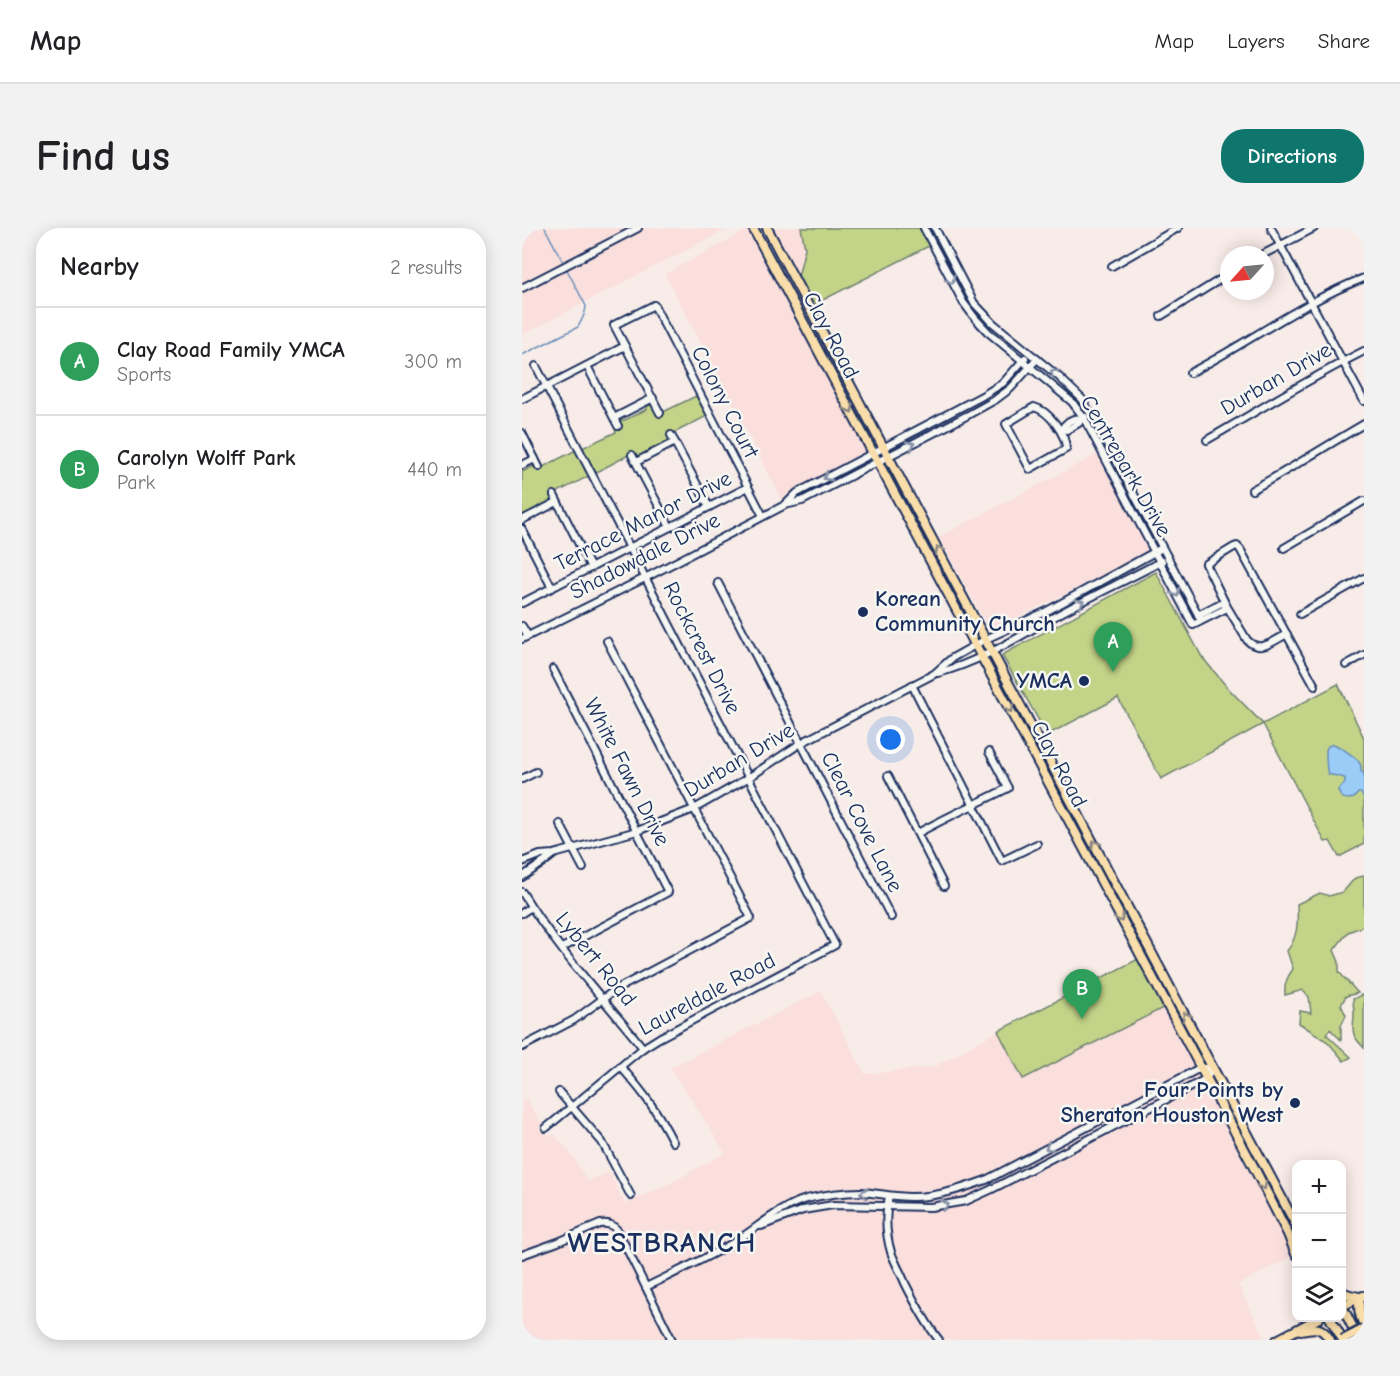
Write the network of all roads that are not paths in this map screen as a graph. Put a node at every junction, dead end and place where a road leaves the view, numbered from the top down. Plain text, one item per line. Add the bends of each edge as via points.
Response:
1 (638, 228) edge
2 (753, 228) edge
3 (767, 228) edge
4 (924, 228) edge
5 (935, 228) edge
6 (1178, 228) edge
7 (1271, 228) edge
8 (1314, 228) edge
9 (1280, 245) junction
10 (1274, 248) edge
11 (946, 249) junction
12 (938, 254) junction
13 (783, 259) junction
14 (773, 265) junction
15 (1112, 266) dead end
16 (1364, 278) edge
17 (1220, 280) edge
18 (522, 288) edge
19 (1312, 302) junction
20 (978, 307) junction
21 (970, 313) junction
22 (1161, 316) dead end
23 (826, 340) junction
24 (626, 346) junction
25 (816, 346) junction
26 (1364, 351) edge
27 (1028, 352) junction
28 (1037, 359) junction
29 (1023, 360) junction
30 (1343, 361) junction
31 (536, 366) dead end
32 (587, 366) junction
33 (1031, 366) junction
34 (1190, 373) dead end
35 (547, 387) junction
36 (653, 398) junction
37 (522, 399) edge
38 (1364, 401) edge
39 (963, 406) junction
40 (660, 413) dead end
41 (1090, 413) junction
42 (968, 415) junction
43 (614, 418) junction
44 (1083, 418) junction
45 (1364, 424) edge
46 (618, 426) dead end
47 (1061, 430) junction
48 (522, 433) edge
49 (672, 435) dead end
50 (1207, 440) dead end
51 (675, 442) junction
52 (884, 447) junction
53 (873, 453) junction
54 (632, 455) dead end
55 (889, 457) junction
56 (535, 459) junction
57 (636, 462) junction
58 (878, 462) junction
59 (522, 465) edge
60 (539, 467) dead end
61 (1127, 483) junction
62 (1120, 486) junction
63 (748, 487) junction
64 (1252, 490) dead end
65 (1364, 501) edge
66 (785, 505) junction
67 (709, 507) junction
68 (763, 516) junction
69 (522, 520) edge
70 (670, 527) junction
71 (522, 529) edge
72 (630, 548) junction
73 (1162, 548) junction
74 (1284, 548) dead end
75 (1155, 552) junction
76 (1167, 558) junction
77 (1160, 562) junction
78 (591, 568) junction
79 (951, 573) junction
80 (645, 578) junction
81 (940, 578) junction
82 (1364, 578) edge
83 (718, 582) dead end
84 (552, 588) junction
85 (522, 603) edge
86 (1226, 605) junction
87 (1300, 614) dead end
88 (1200, 618) junction
89 (522, 626) edge
90 (1287, 634) junction
91 (525, 637) edge
92 (986, 639) junction
93 (607, 641) dead end
94 (976, 645) junction
95 (992, 652) junction
96 (1364, 655) edge
97 (982, 657) junction
98 (1346, 665) dead end
99 (553, 669) dead end
100 (934, 674) junction
101 (912, 685) junction
102 (1316, 686) dead end
103 (1034, 729) junction
104 (1023, 734) junction
105 (801, 743) junction
106 (989, 752) dead end
107 (536, 772) dead end
108 (888, 776) dead end
109 (748, 778) junction
110 (522, 779) edge
111 (973, 806) junction
112 (1075, 807) junction
113 (694, 809) junction
114 (1065, 812) junction
115 (560, 824) dead end
116 (637, 831) junction
117 (918, 833) junction
118 (1037, 844) dead end
119 (573, 848) junction
120 (554, 854) junction
121 (522, 862) edge
122 (583, 868) dead end
123 (522, 876) edge
124 (1114, 879) junction
125 (1103, 885) junction
126 (944, 886) dead end
127 (522, 892) edge
128 (531, 907) junction
129 (522, 913) edge
130 (891, 917) dead end
131 (835, 945) joint
132 (1149, 945) junction
133 (562, 948) junction
134 (1138, 951) junction
135 (604, 999) junction
136 (522, 1047) edge
137 (643, 1048) junction
138 (621, 1067) junction
139 (1200, 1068) junction
140 (1213, 1068) junction
141 (1206, 1079) junction
142 (559, 1092) dead end
143 (573, 1107) junction
144 (546, 1128) dead end
145 (673, 1142) dead end
146 (1260, 1154) junction
147 (1250, 1160) junction
148 (631, 1196) dead end
149 (889, 1196) junction
150 (887, 1206) junction
151 (1292, 1219) edge
152 (755, 1228) junction
153 (1292, 1230) edge
154 (1288, 1234) junction
155 (1292, 1244) edge
156 (522, 1255) edge
157 (646, 1287) junction
158 (1346, 1294) edge
159 (1362, 1296) edge
160 (1346, 1304) edge
161 (1346, 1315) edge
162 (1307, 1322) edge
163 (1310, 1322) edge
164 (1333, 1322) edge
165 (1304, 1325) junction
166 (1364, 1327) edge
167 (1294, 1332) junction
168 (672, 1340) edge
169 (939, 1340) edge
170 (1277, 1340) edge
171 (1330, 1340) edge
172 (1343, 1340) edge
173 (1359, 1340) edge

1 - 18 street
2 - 14 main road, Clay Road
3 - 13 main road, Clay Road
4 - 12 street, Centrepark Drive
5 - 11 street, Centrepark Drive
6 - 15 street
7 - 9 street
8 - 9 street
9 - 10 street
9 - 19 street
11 - 12 street
11 - 20 street, Centrepark Drive
12 -> 21 street, Centrepark Drive
13 - 14 main road
13 - 23 main road, Clay Road
14 - 25 main road, Clay Road
16 - 19 street
17 - 22 street
19 - 30 street
19 - 34 street
20 - 21 street
20 - 27 street, Centrepark Drive
21 - 29 street, Centrepark Drive
23 - 25 main road
23 - 52 main road, Clay Road
24 - 32 street
24 - 36 street
24 - 63 street, Colony Court via 615,325 654,305
25 -> 53 main road, Clay Road
26 - 30 street, Durban Drive
27 - 28 street, Centrepark Drive
27 - 29 street, Shadowdale Drive
28 - 33 street, Shadowdale Drive
41 -> 28 street, Centrepark Drive via 1082,399
29 - 33 street, Centrepark Drive
29 - 39 street, Shadowdale Drive via 1003,383
30 - 38 street
30 - 50 street, Durban Drive
31 - 35 street, Rockcrest Drive
32 - 35 street
32 - 43 street
33 - 42 street, Shadowdale Drive via 1011,388
33 - 44 street, Centrepark Drive via 1072,402
35 - 37 street
35 - 72 street, Rockcrest Drive
36 - 40 street
36 - 43 street
39 - 42 street
39 - 52 street, Shadowdale Drive
41 - 44 street
41 - 61 street, Centrepark Drive
55 -> 42 street, Shadowdale Drive
43 - 46 street
44 - 47 street via 1072,420
44 - 62 street, Centrepark Drive
45 - 64 street
47 - 47 street via 1066,449 1030,469 1006,424 1034,407
48 - 56 street
49 - 51 street
51 - 57 street
51 - 67 street
52 - 53 street, Shadowdale Drive
52 - 55 main road, Clay Road
53 - 58 main road, Clay Road
53 -> 66 street, Shadowdale Drive via 797,493
54 - 57 street
55 - 58 street, Shadowdale Drive
79 -> 55 main road, Clay Road
56 - 59 street
56 - 60 street
57 - 70 street
58 - 66 street, Shadowdale Drive via 802,501
58 - 81 main road, Clay Road
61 - 62 street
61 - 73 street, Centrepark Drive
62 - 75 street, Centrepark Drive
63 - 67 street, Terrace Manor Drive
63 - 68 street, Colony Court
65 - 74 street
66 - 68 street, Shadowdale Drive
67 - 70 street, Terrace Manor Drive
68 - 80 street, Shadowdale Drive
69 - 78 street via 556,499
70 - 72 street, Terrace Manor Drive
71 - 84 street
72 - 78 street, Terrace Manor Drive
72 - 80 street, Rockcrest Drive
73 - 75 street, Durban Drive
73 - 76 street, Centrepark Drive
75 - 77 street, Centrepark Drive
75 - 92 street, Durban Drive via 1047,611
76 - 77 street, Durban Drive
76 - 88 street, Centrepark Drive
77 -> 88 street, Centrepark Drive via 1193,625
95 -> 77 street, Durban Drive
78 - 84 street, Terrace Manor Drive
79 - 81 main road
79 - 92 main road, Clay Road
80 - 91 street, Shadowdale Drive
80 - 109 street, Rockcrest Drive
81 - 94 main road, Clay Road
82 - 87 street
83 - 105 street, Clear Cove Lane
84 - 85 street, Terrace Manor Drive
86 - 88 street via 1225,609
86 - 90 street via 1251,645 1262,647
86 - 90 street via 1206,564 1237,546
89 - 91 street
90 - 102 street
92 - 94 street, Durban Drive
92 - 95 main road, Clay Road
93 - 113 street
94 - 97 main road, Clay Road
94 - 100 street, Durban Drive
95 - 97 street, Durban Drive
95 - 103 main road, Clay Road
96 - 98 street
97 - 100 street, Durban Drive
97 -> 104 main road, Clay Road
99 - 116 street, White Fawn Drive
100 - 101 street, Durban Drive
101 - 105 street, Durban Drive
101 - 111 street
103 - 104 main road
103 - 112 main road, Clay Road
104 - 114 main road, Clay Road
105 - 109 street, Durban Drive
105 - 130 street, Clear Cove Lane
106 - 111 street via 1008,788
107 - 110 street
108 - 117 street
109 - 113 street, Durban Drive
109 - 131 street, Rockcrest Drive
111 - 117 street
111 - 118 street via 1002,861
112 - 114 main road
124 -> 112 main road, Clay Road
113 - 116 street, Durban Drive
113 - 135 street via 751,918
114 - 125 main road, Clay Road
115 - 119 street
116 - 119 street, Durban Drive
116 - 133 street, White Fawn Drive via 668,892
117 - 126 street
119 - 120 street, Durban Drive
119 - 122 street
120 - 121 street, Durban Drive
120 - 123 street, Durban Drive
124 - 125 main road
124 - 132 main road, Clay Road
125 -> 134 main road, Clay Road
127 - 128 street, Lybert Road
128 - 129 street
128 - 133 street, Lybert Road
131 - 137 street, Laureldale Road
132 - 134 main road
140 -> 132 main road, Clay Road
133 - 135 street, Lybert Road
134 - 139 main road, Clay Road
135 - 136 street
135 - 137 street, Lybert Road
137 - 138 street, Laureldale Road
138 - 143 street, Laureldale Road
138 - 145 street via 657,1111
139 - 140 street
139 - 141 main road, Clay Road
139 -> 149 street via 986,1180 933,1196
140 - 141 street
140 - 146 main road, Clay Road
141 - 147 main road, Clay Road
150 -> 141 street via 931,1207 966,1201
142 - 143 street
143 - 144 street, Laureldale Road
143 - 148 street via 602,1142
146 - 147 main road
146 - 151 main road, Clay Road
147 -> 154 main road, Clay Road
149 - 150 street
149 -> 152 street via 860,1192 806,1200 776,1212
150 - 152 street via 833,1205 803,1210
150 - 169 street via 891,1252 920,1312
152 - 157 street
153 - 154 main road
154 - 155 main road, Clay Road
156 - 157 street via 607,1223 618,1231
157 - 168 street
158 - 159 main road
159 - 160 main road
159 - 166 main road via 1358,1309
161 - 173 main road
162 - 165 main road
163 - 165 main road
164 - 172 main road
165 - 167 main road
166 - 172 highway, bridge
167 - 170 main road
167 - 171 main road via 1319,1328

